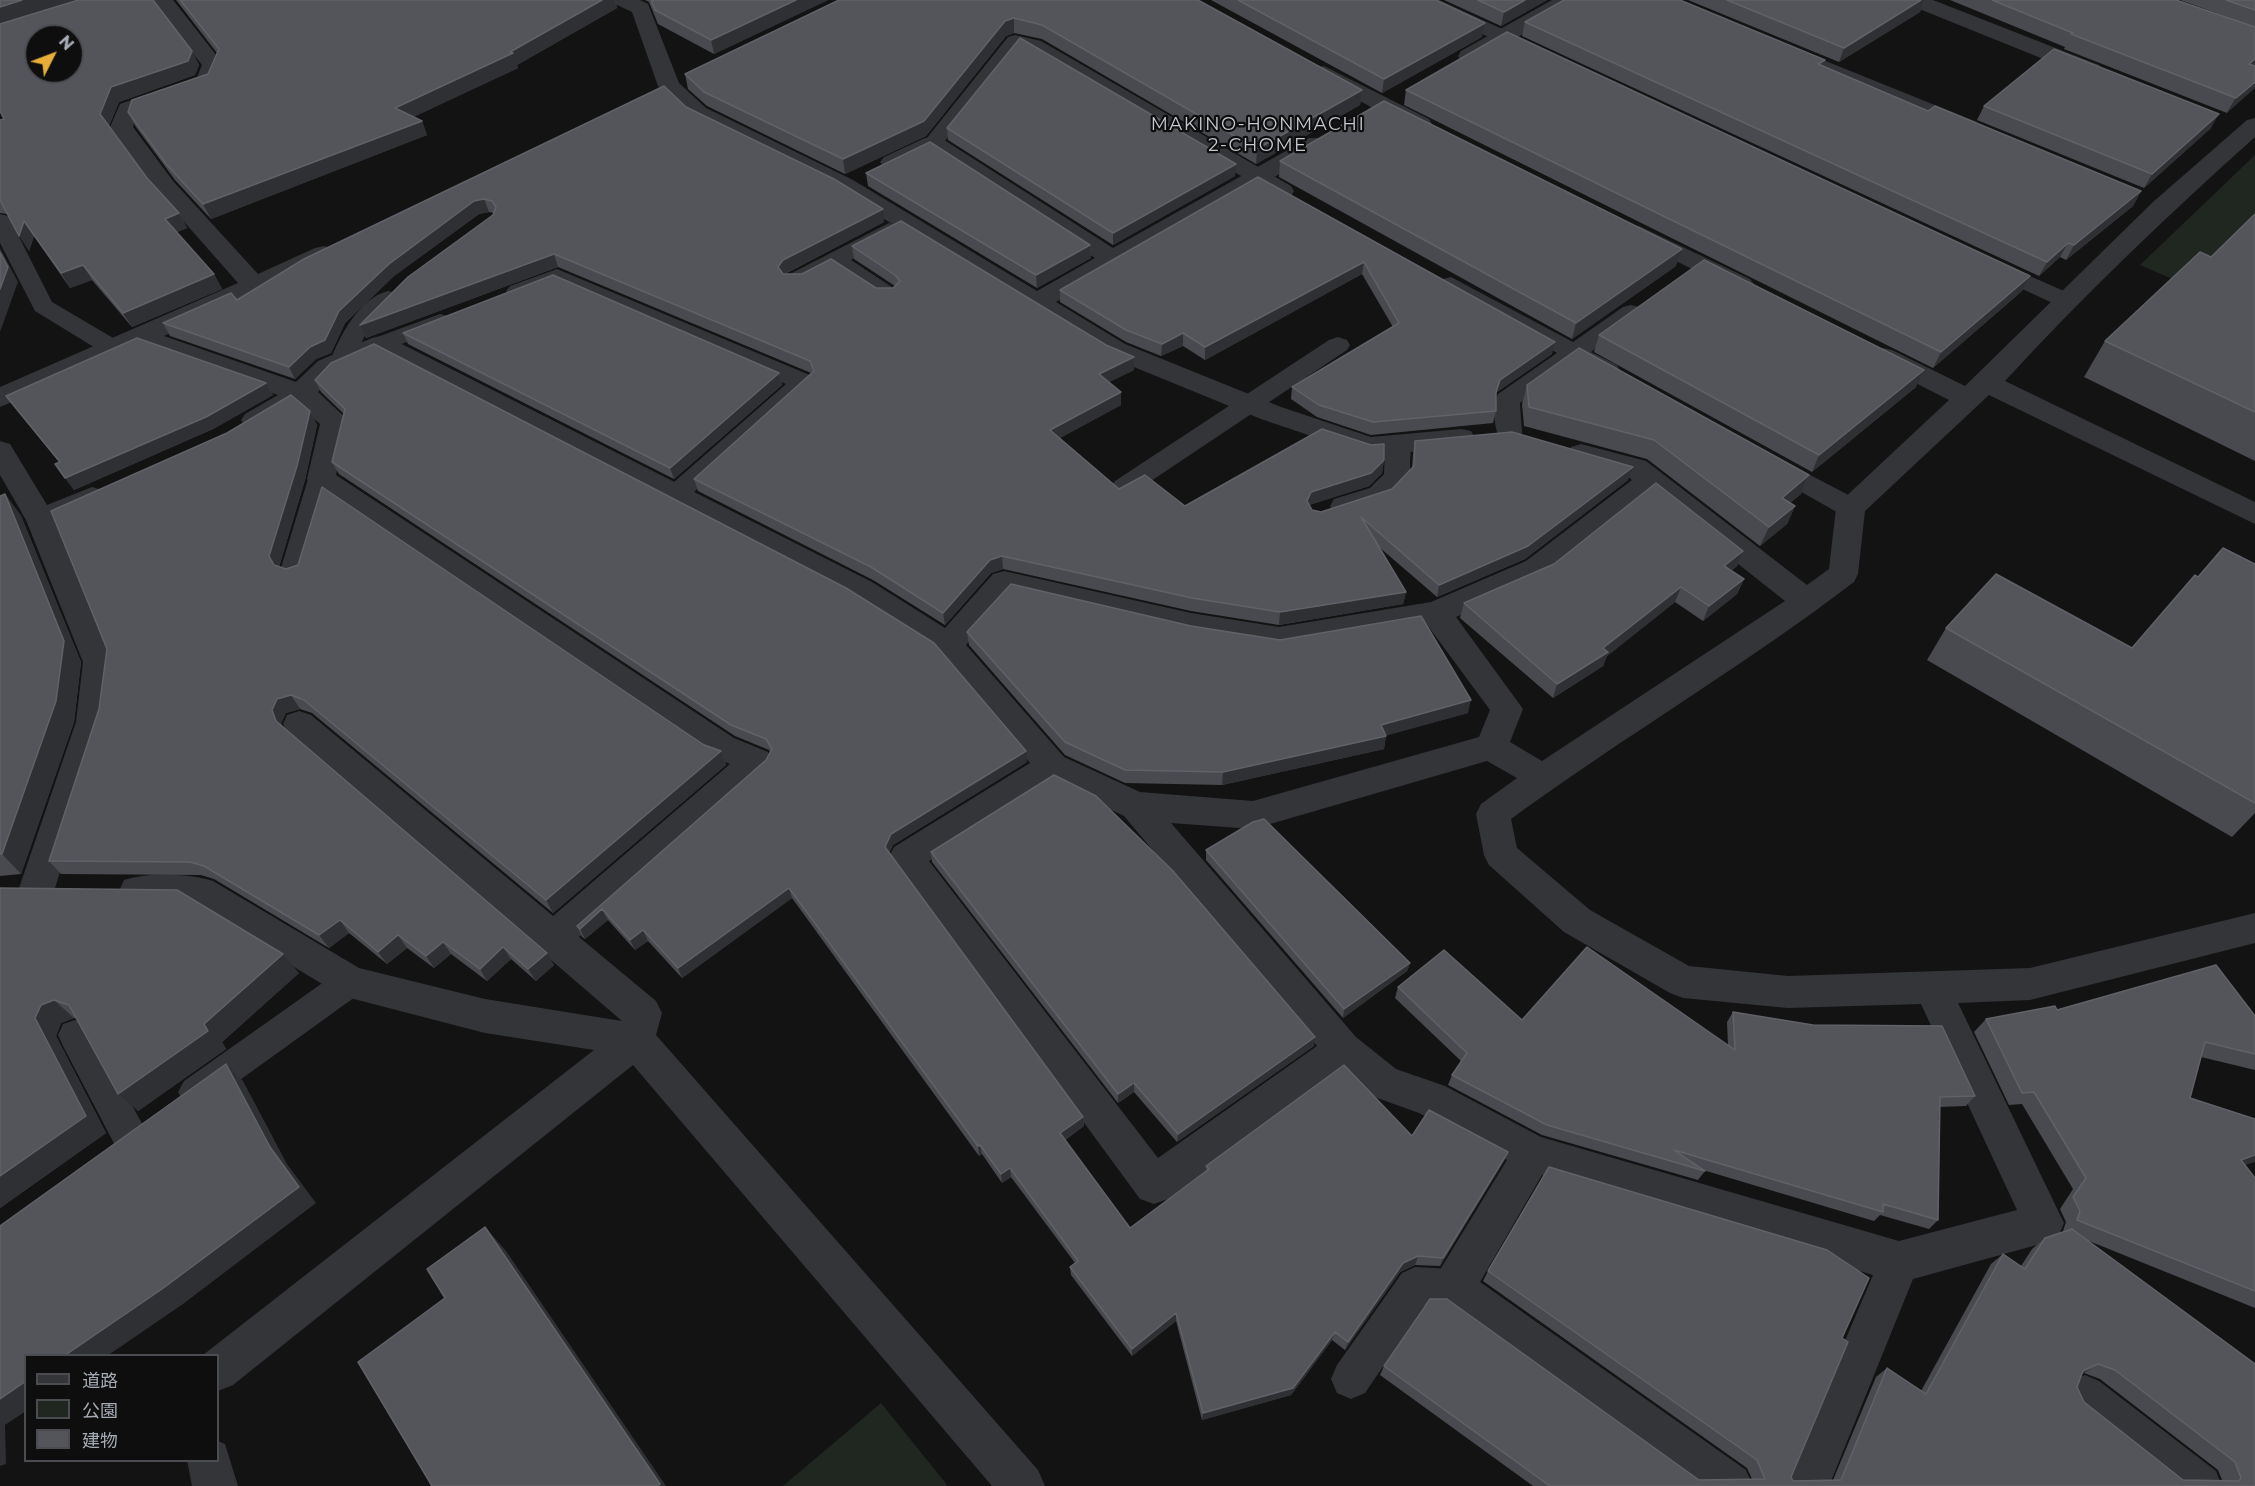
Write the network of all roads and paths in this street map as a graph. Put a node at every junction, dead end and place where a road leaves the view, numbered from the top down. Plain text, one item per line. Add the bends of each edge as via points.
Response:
1 (162, 0) edge
2 (622, 0) edge
3 (1424, 0) edge
4 (1567, 0) edge
5 (1914, 0) edge
6 (1503, 37) junction
7 (1764, 41) edge
8 (1546, 57) edge
9 (1302, 61) edge
10 (1453, 65) edge
11 (2109, 77) edge
12 (2243, 126) edge
13 (1335, 133) edge
14 (1985, 134) edge
15 (1447, 137) edge
16 (933, 143) junction
17 (1257, 177) junction
18 (845, 185) junction
19 (1298, 200) edge
20 (0, 221) edge
21 (904, 221) junction
22 (1615, 221) edge
23 (339, 245) edge
24 (1968, 255) edge
25 (834, 259) junction
26 (1113, 259) junction
27 (1431, 273) edge
28 (795, 280) edge
29 (404, 283) edge
30 (255, 286) junction
31 (887, 294) edge
32 (1764, 296) edge
33 (1652, 298) edge
34 (2065, 300) junction
35 (491, 301) edge
36 (1037, 302) junction
37 (458, 314) edge
38 (140, 337) junction
39 (381, 344) junction
40 (1860, 344) edge
41 (1338, 345) dead end
42 (111, 347) junction
43 (1575, 353) junction
44 (342, 361) junction
45 (1626, 381) edge
46 (1977, 391) junction
47 (301, 393) junction
48 (0, 398) edge
49 (1249, 404) junction
50 (233, 432) edge
51 (1509, 433) junction
52 (1398, 444) junction
53 (0, 451) edge
54 (1749, 451) edge
55 (321, 479) junction
56 (1651, 480) junction
57 (116, 486) edge
58 (1124, 487) edge
59 (675, 495) junction
60 (1851, 508) junction
61 (1320, 513) edge
62 (2255, 514) edge
63 (41, 520) junction
64 (294, 571) edge
65 (1807, 602) junction
66 (1436, 613) junction
67 (948, 645) junction
68 (299, 724) dead end
69 (1491, 747) junction
70 (1052, 766) junction
71 (1542, 777) junction
72 (1136, 806) junction
73 (0, 891) edge
74 (36, 891) junction
75 (71, 891) edge
76 (106, 891) edge
77 (2255, 928) edge
78 (552, 939) junction
79 (350, 982) junction
80 (1933, 989) junction
81 (75, 1035) edge
82 (636, 1040) junction
83 (1343, 1050) junction
84 (131, 1139) junction
85 (1533, 1153) junction
86 (103, 1159) edge
87 (1899, 1262) junction
88 (1453, 1288) junction
89 (219, 1369) edge
90 (1351, 1379) dead end
91 (2085, 1395) dead end
92 (209, 1462) edge
93 (215, 1486) edge
94 (1022, 1486) edge
95 (1730, 1486) edge
96 (1806, 1486) edge
97 (2200, 1486) edge

1 - 30 street via 213,65 206,81 128,109 121,128 165,186
2 - 18 street via 641,8 669,86 698,113
3 - 6 lane
4 - 6 street
5 - 11 street
6 - 8 lane
6 - 10 street
7 - 14 street
9 - 15 street
12 - 34 street via 2151,203
13 - 17 street
16 - 17 lane via 1015,41 1034,45
16 - 18 street
16 - 26 street
17 - 19 lane
17 - 26 street
18 - 21 street
20 - 42 lane via 43,306
21 - 25 lane
21 - 36 street
22 - 32 street via 1690,270
23 - 30 street
24 - 34 lane
25 - 28 lane
25 - 31 lane
26 - 36 street
27 - 43 lane
29 - 44 lane via 355,330
30 - 38 street
33 - 43 lane
34 - 46 street
35 - 59 lane via 557,276 803,382
36 - 49 street via 1116,350
37 - 39 lane
38 - 42 street
38 - 47 street
39 - 44 street
39 - 59 street
40 - 46 street
41 - 49 lane
42 - 48 street
43 - 45 lane
43 - 51 lane via 1508,400
44 - 47 street via 327,367
46 - 60 street
46 - 62 street
47 - 50 street
47 - 55 street via 335,421
49 - 52 street via 1370,447
49 - 58 lane
51 - 52 street
51 - 56 street via 1636,468
52 - 61 lane via 1397,477 1379,494
53 - 63 street
54 - 60 lane
55 - 64 lane
55 - 78 street via 722,747 756,761
56 - 65 street
56 - 66 street via 1537,569
57 - 63 street
59 - 67 street via 861,590
60 - 65 street via 1843,574
63 - 74 street via 99,662 92,722
65 - 71 street
66 - 67 street via 1279,639 1191,625 1004,582
66 - 69 street via 1507,709
67 - 70 street
68 - 78 street
69 - 71 street
69 - 72 street via 1253,815
70 - 72 street
70 - 83 street via 906,857 1154,1185
71 - 80 street via 1493,814 1501,855 1577,921 1683,982 1788,992
72 - 83 street
73 - 74 street
74 - 75 street
76 - 79 street via 200,892
77 - 80 street via 2030,984
78 - 82 street via 643,1013
79 - 82 street via 485,1016
79 - 84 lane
80 - 87 street via 2044,1223
81 - 84 lane
82 - 89 street
82 - 94 street
83 - 85 street via 1383,1082 1431,1099
84 - 86 lane
85 - 87 street
85 - 88 street
87 - 96 street
88 - 90 lane via 1414,1286
88 - 95 street
91 - 97 lane
92 - 93 street

